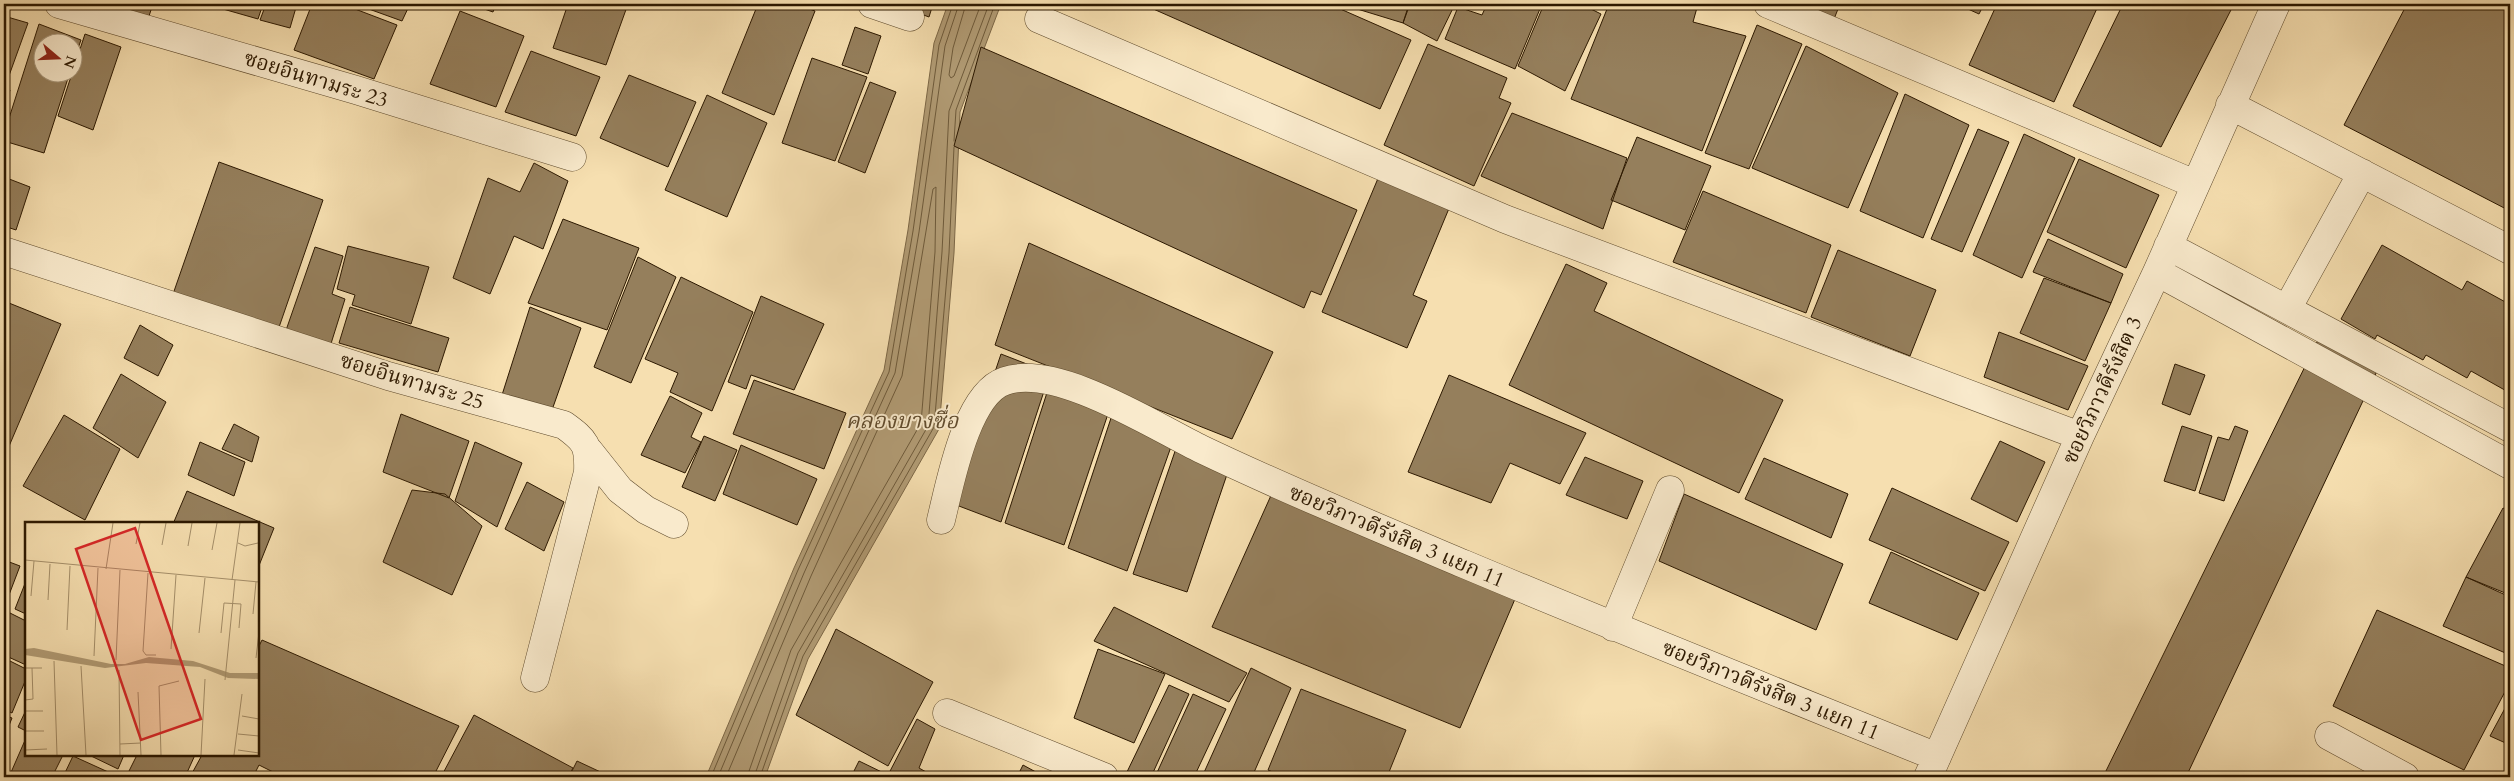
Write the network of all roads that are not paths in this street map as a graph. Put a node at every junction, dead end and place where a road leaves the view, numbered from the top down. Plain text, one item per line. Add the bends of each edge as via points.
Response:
1 (59, 4) edge
2 (872, 4) edge
3 (1768, 4) edge
4 (2276, 4) edge
5 (910, 17) dead end
6 (1039, 19) dead end
7 (2230, 105) junction
8 (572, 157) dead end
9 (2362, 173) junction
10 (2195, 184) junction
11 (2168, 246) junction
12 (2510, 250) edge
13 (4, 251) edge
14 (2157, 272) junction
15 (2287, 309) junction
16 (2510, 428) edge
17 (2080, 436) junction
18 (589, 452) junction
19 (2510, 465) edge
20 (1670, 490) dead end
21 (941, 520) dead end
22 (674, 524) dead end
23 (1613, 627) junction
24 (535, 678) dead end
25 (948, 713) dead end
26 (2329, 736) dead end
27 (1933, 767) edge
28 (1104, 777) edge
29 (2405, 777) edge

1 - 8 street, ซอยอินทามระ 23
2 - 5 street
3 - 10 street
4 - 7 street, ซอยวิภาวดีรังสิต 3
6 - 17 street via 1506,218
7 - 9 street
7 - 10 street, ซอยวิภาวดีรังสิต 3
9 - 12 street
9 - 15 street
10 - 11 street, ซอยวิภาวดีรังสิต 3
11 - 14 street, ซอยวิภาวดีรังสิต 3
11 - 15 street
13 - 18 street, ซอยอินทามระ 25 via 388,376 564,426 580,436
14 - 17 street, ซอยวิภาวดีรังสิต 3
14 - 19 street
15 - 16 street
17 - 27 street, ซอยวิภาวดีรังสิต 3
18 - 22 street, ซอยอินทามระ 25 via 620,490 646,510
18 - 24 street via 588,472
20 - 23 street
21 - 23 street, ซอยวิภาวดีรังสิต 3 แยก 11 via 963,435 985,395 1004,381 1036,377 1084,390 1284,488
23 - 27 street, ซอยวิภาวดีรังสิต 3 แยก 11
25 - 28 street
26 - 29 street

